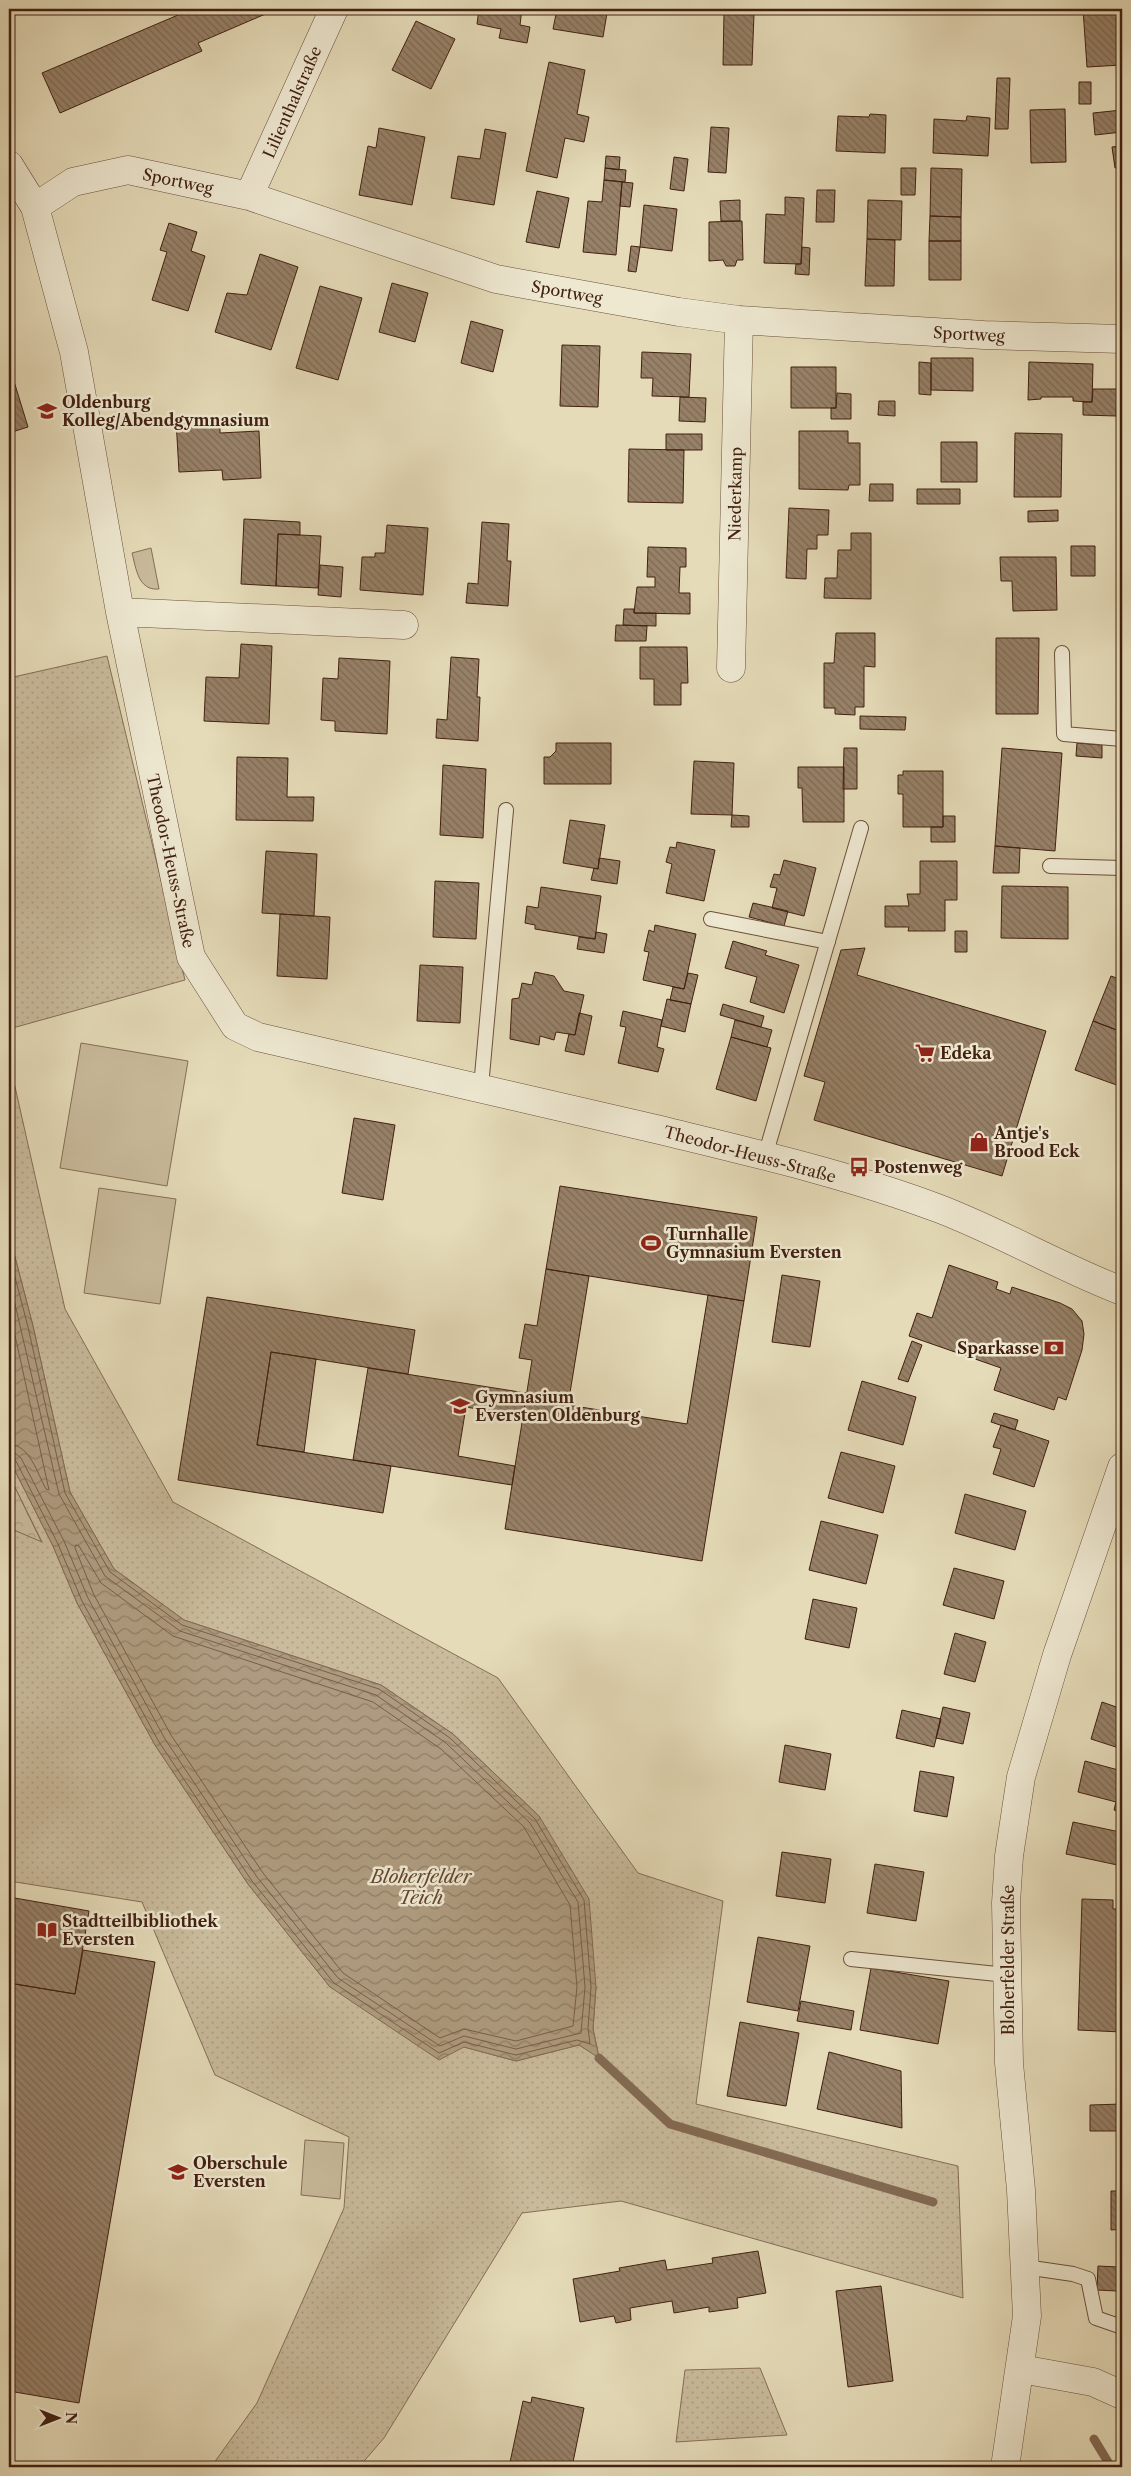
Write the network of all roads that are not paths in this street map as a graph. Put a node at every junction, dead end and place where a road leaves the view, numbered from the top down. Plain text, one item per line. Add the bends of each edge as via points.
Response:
1 (334, 9) edge
2 (9, 165) edge
3 (250, 196) junction
4 (35, 207) junction
5 (739, 320) junction
6 (1122, 339) edge
7 (120, 612) junction
8 (404, 624) dead end
9 (1062, 652) dead end
10 (731, 668) dead end
11 (1122, 739) edge
12 (506, 810) dead end
13 (861, 828) dead end
14 (1050, 866) dead end
15 (1122, 868) edge
16 (711, 919) dead end
17 (828, 942) junction
18 (481, 1087) junction
19 (765, 1156) junction
20 (1122, 1292) edge
21 (1122, 1467) edge
22 (850, 1959) dead end
23 (1007, 1975) junction
24 (1026, 2267) junction
25 (1122, 2327) edge
26 (1021, 2369) junction
27 (1122, 2395) edge
28 (1005, 2467) edge

1 - 3 street, Lilienthalstraße
2 - 4 street, Theodor-Heuss-Straße
3 - 4 street, Sportweg via 128,170 73,182
3 - 5 street, Sportweg via 496,279
4 - 7 street, Theodor-Heuss-Straße via 74,352
5 - 6 street, Sportweg via 984,335
5 - 10 street, Niederkamp
7 - 8 street
7 - 18 street, Theodor-Heuss-Straße via 191,957 235,1026 258,1037
9 - 11 lane via 1064,734
12 - 18 lane
13 - 17 lane
14 - 15 lane
16 - 17 lane
17 - 19 lane
18 - 19 street, Theodor-Heuss-Straße
19 - 20 street, Theodor-Heuss-Straße via 941,1210
21 - 23 street, Bloherfelder Straße via 1057,1655 1021,1777 1009,1856
22 - 23 lane
23 - 24 street, Bloherfelder Straße via 1009,2063
24 - 25 lane via 1088,2279 1096,2318
24 - 26 street, Bloherfelder Straße via 1027,2316
26 - 27 street via 1093,2382
26 - 28 street, Bloherfelder Straße

